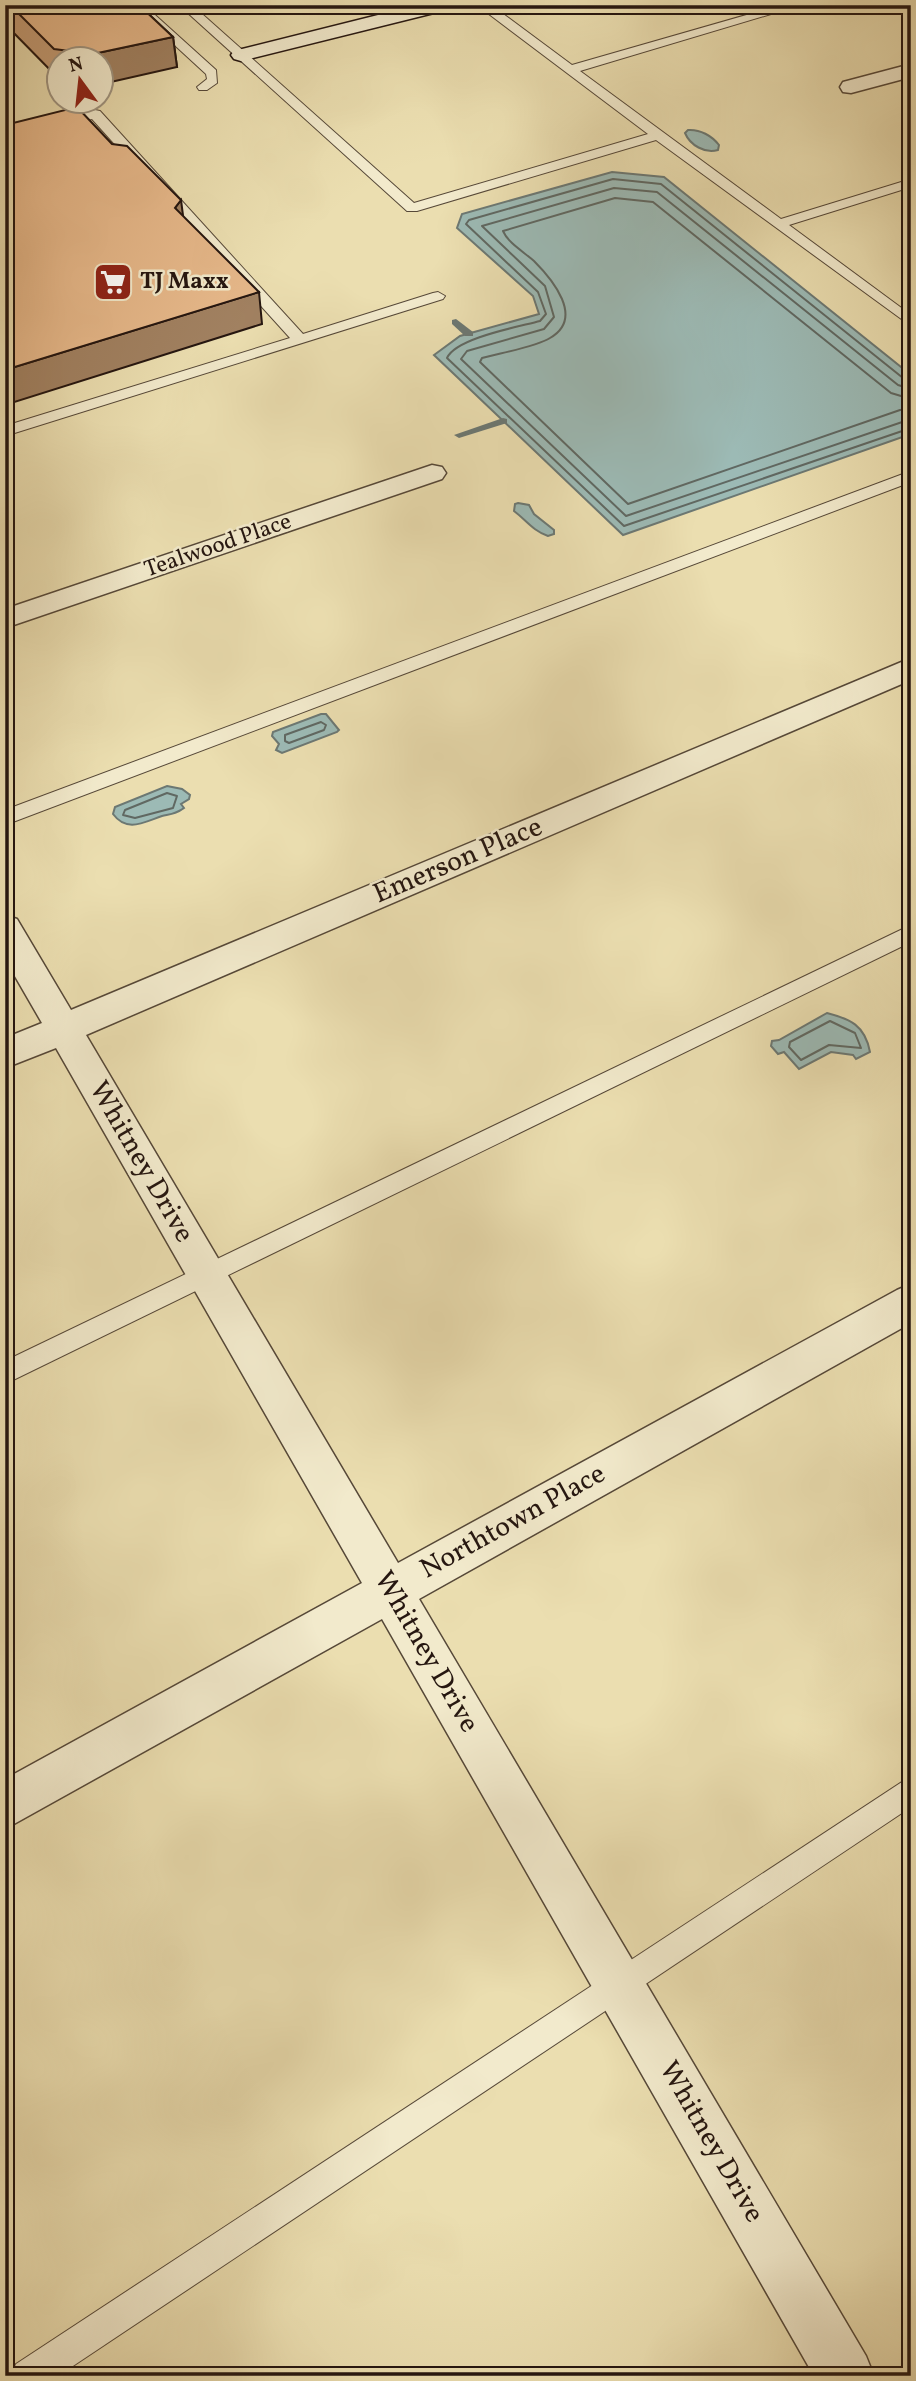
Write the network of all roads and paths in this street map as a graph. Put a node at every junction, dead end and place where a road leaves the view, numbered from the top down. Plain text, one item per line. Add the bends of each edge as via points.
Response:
1 (137, 5) edge
2 (185, 5) edge
3 (443, 5) edge
4 (483, 5) edge
5 (795, 5) edge
6 (242, 55) junction
7 (570, 70) junction
8 (911, 70) edge
9 (203, 87) dead end
10 (851, 87) dead end
11 (658, 135) junction
12 (5, 136) edge
13 (911, 183) edge
14 (778, 225) junction
15 (438, 296) dead end
16 (911, 322) edge
17 (300, 340) junction
18 (5, 431) edge
19 (432, 473) dead end
20 (911, 476) edge
21 (5, 619) edge
22 (911, 668) edge
23 (5, 818) edge
24 (5, 928) edge
25 (911, 933) edge
26 (64, 1029) junction
27 (5, 1054) edge
28 (207, 1276) junction
29 (911, 1302) edge
30 (5, 1373) edge
31 (390, 1590) junction
32 (911, 1790) edge
33 (5, 1805) edge
34 (619, 1983) junction
35 (28, 2376) edge
36 (846, 2376) edge

1 - 9 lane via 212,73 213,80
2 - 6 lane
3 - 6 street
4 - 7 lane
5 - 7 lane
6 - 11 lane via 412,208
7 - 11 lane
8 - 10 street
11 - 14 lane
12 - 17 lane via 95,114
13 - 14 lane
14 - 16 lane
15 - 17 lane
17 - 18 lane
19 - 21 street, Tealwood Place
20 - 23 lane
22 - 26 street, Emerson Place
24 - 26 street, Whitney Drive
25 - 28 lane
26 - 27 street, Emerson Place
26 - 28 street, Whitney Drive
28 - 30 lane
28 - 31 street, Whitney Drive
29 - 31 street, Northtown Place
31 - 33 street, Northtown Place
31 - 34 street, Whitney Drive
32 - 34 lane
34 - 35 lane
34 - 36 street, Whitney Drive

